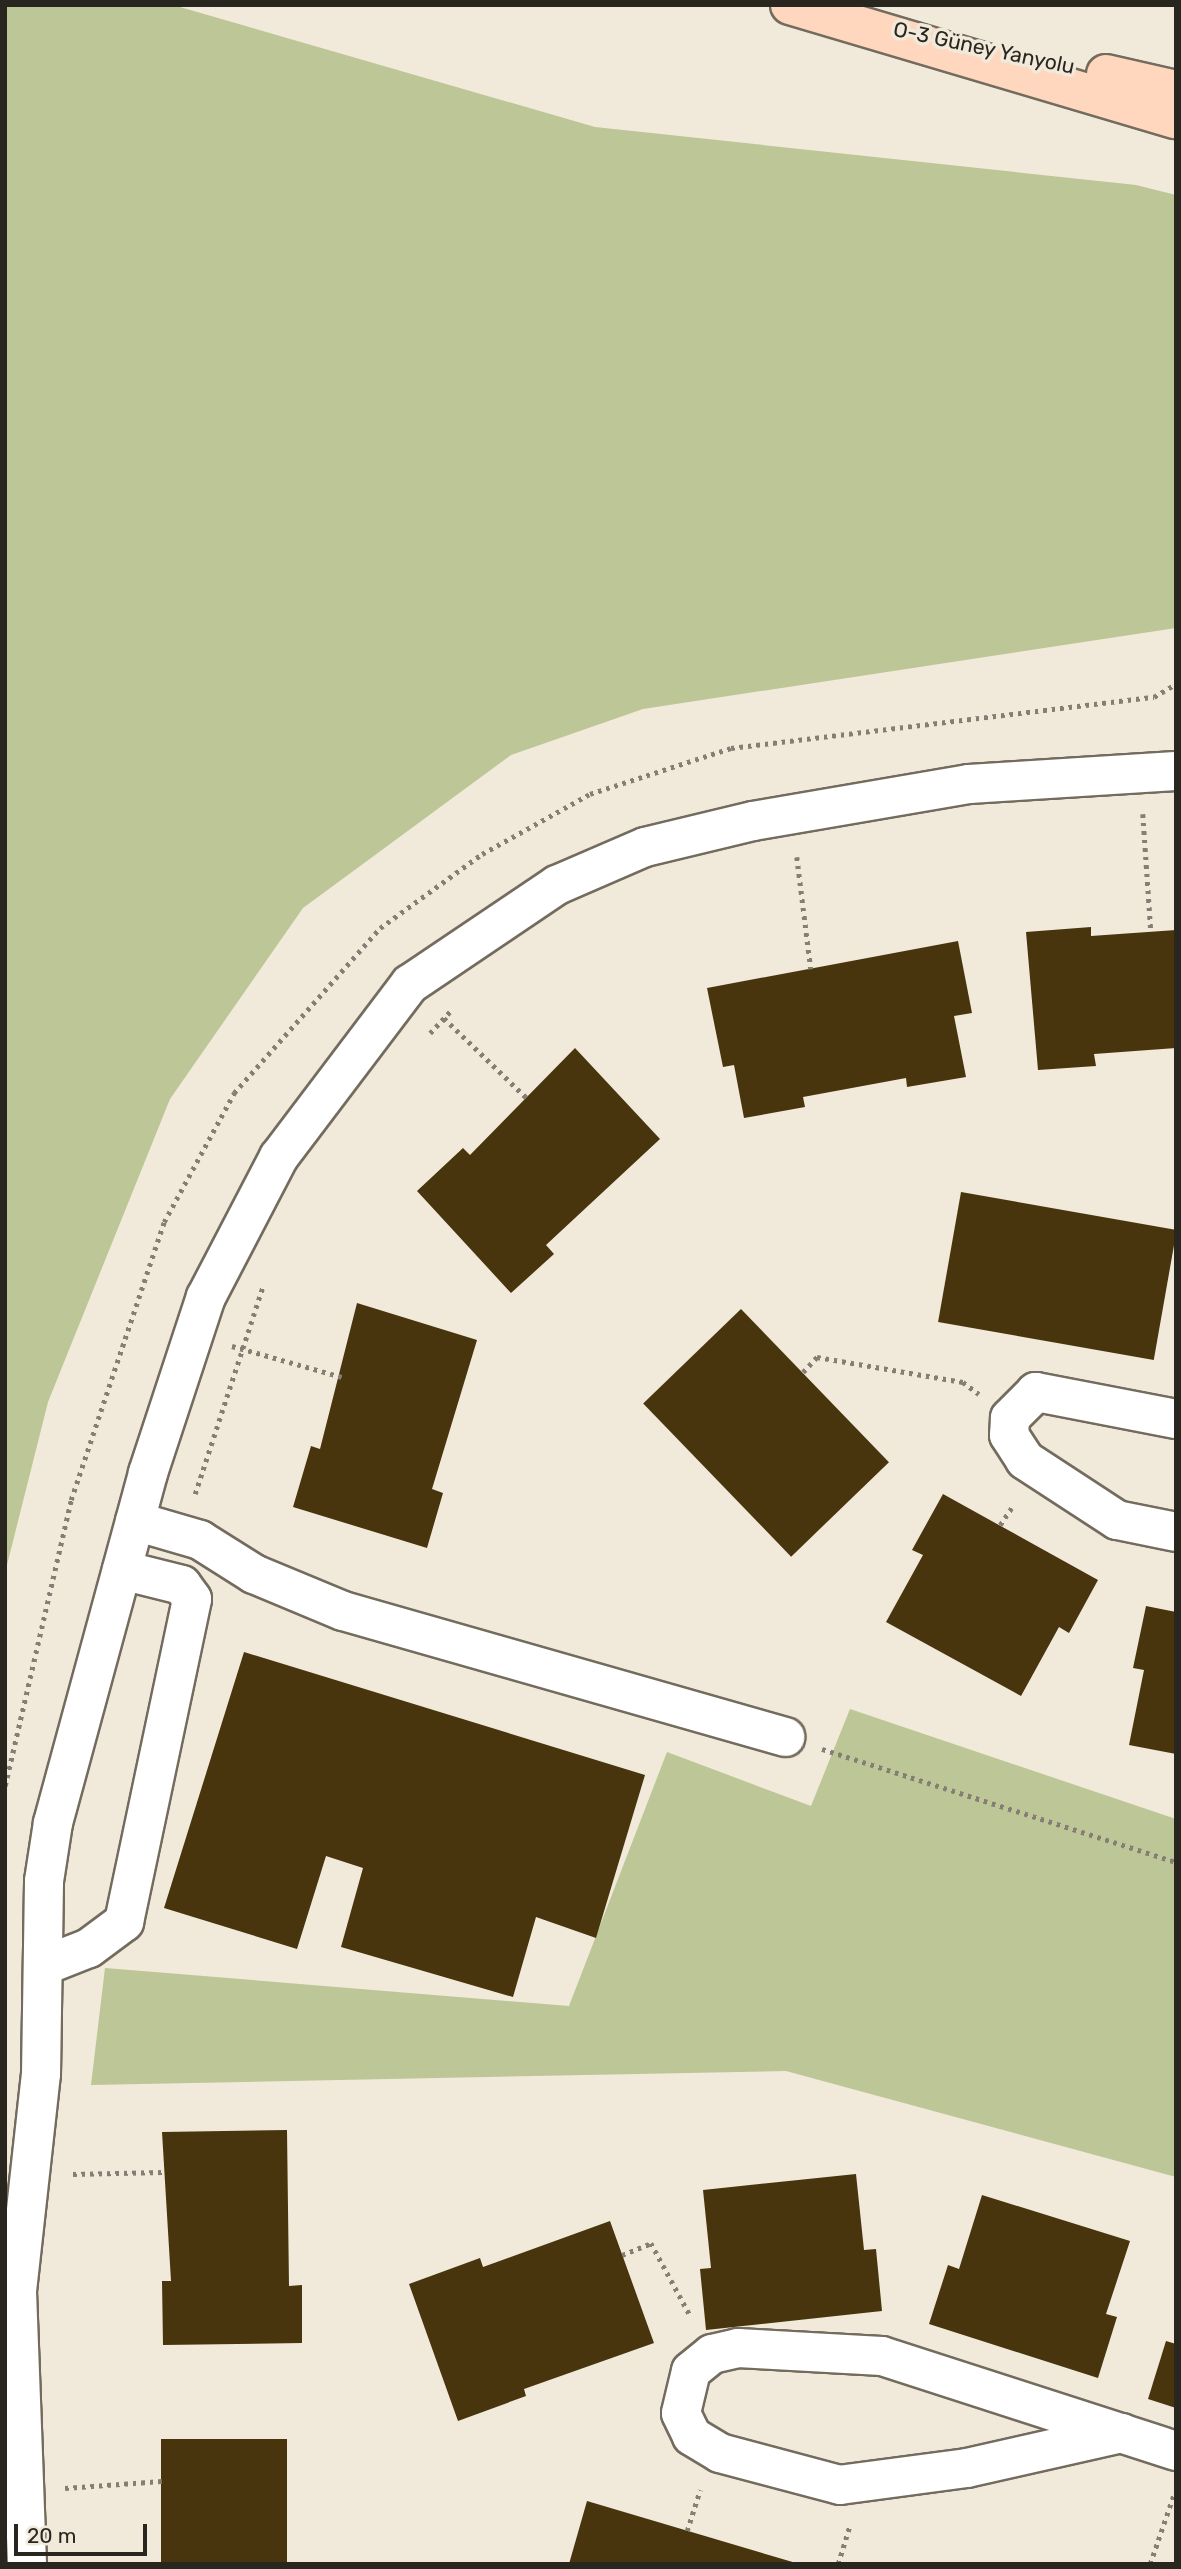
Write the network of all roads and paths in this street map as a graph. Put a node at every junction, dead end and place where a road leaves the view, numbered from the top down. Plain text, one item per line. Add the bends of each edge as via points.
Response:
1 (792, 5) edge
2 (1176, 90) edge
3 (1176, 119) edge
4 (1176, 684) edge
5 (1176, 771) edge
6 (1153, 808) dead end
7 (1142, 809) junction
8 (1129, 810) dead end
9 (808, 851) dead end
10 (797, 853) junction
11 (784, 856) dead end
12 (1151, 932) dead end
13 (811, 969) dead end
14 (410, 984) junction
15 (455, 1006) dead end
16 (444, 1018) junction
17 (426, 1037) dead end
18 (529, 1100) dead end
19 (267, 1276) dead end
20 (194, 1335) junction
21 (241, 1349) junction
22 (803, 1372) dead end
23 (342, 1377) dead end
24 (1010, 1418) junction
25 (1176, 1419) edge
26 (135, 1521) junction
27 (1176, 1532) edge
28 (183, 1535) junction
29 (122, 1570) junction
30 (785, 1737) joint
31 (5, 1786) edge
32 (1176, 1862) edge
33 (43, 1966) junction
34 (69, 2161) dead end
35 (163, 2172) dead end
36 (68, 2175) junction
37 (67, 2186) dead end
38 (622, 2255) dead end
39 (712, 2354) junction
40 (1122, 2433) junction
41 (1176, 2451) edge
42 (59, 2474) dead end
43 (162, 2481) dead end
44 (59, 2488) junction
45 (1176, 2490) edge
46 (59, 2500) dead end
47 (27, 2564) edge
48 (1150, 2564) edge

1 - 2 main road, O-3 Güney Yanyolu
1 - 3 main road
4 - 31 path via 1154,697 731,748 590,794 482,854 380,928 234,1093 164,1222 71,1500
5 - 14 street via 969,784 645,847 557,885
6 - 7 path
7 - 8 path
7 - 12 path
9 - 10 path
10 - 11 path
10 - 13 path
14 - 16 path
14 - 20 street via 279,1157 206,1297
15 - 16 path
16 - 17 path
16 - 18 path
19 - 21 path
20 - 21 path
20 - 26 street
21 - 23 path
21 - 28 path
22 - 24 path via 817,1357 963,1382
24 - 25 street via 1036,1392
24 - 27 street via 1009,1435 1036,1467 1117,1520
26 - 28 street
26 - 29 street
28 - 30 street via 343,1611
29 - 33 street via 53,1823 44,1881
29 - 33 street via 183,1586 192,1599 124,1922 89,1948
30 - 32 path
33 - 47 street via 41,2074 17,2291
34 - 36 path
35 - 36 path
36 - 37 path
38 - 39 path via 651,2243
39 - 40 street via 738,2348 882,2356
39 - 40 street via 691,2371 683,2391 681,2413 692,2436 756,2467 840,2485 967,2468
40 - 41 street
42 - 44 path
43 - 44 path
44 - 46 path
45 - 48 path

